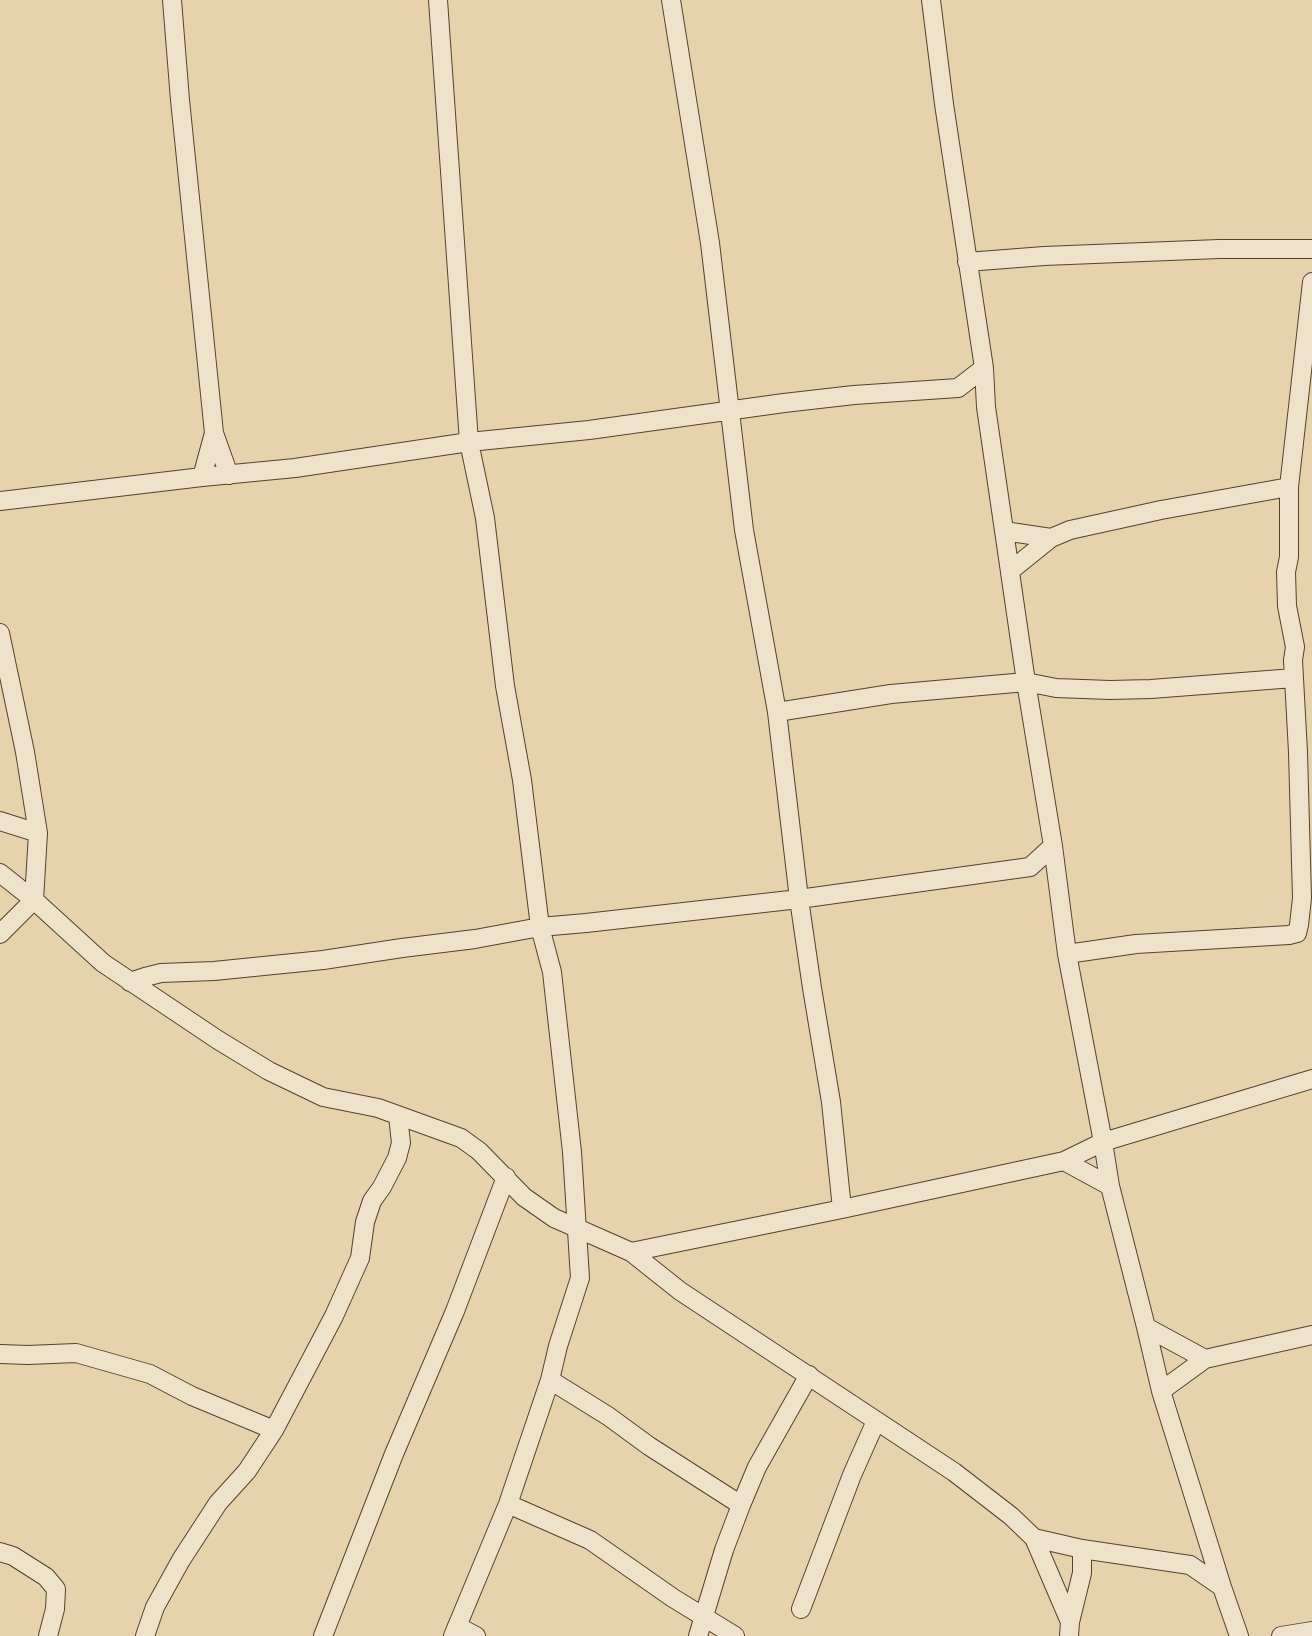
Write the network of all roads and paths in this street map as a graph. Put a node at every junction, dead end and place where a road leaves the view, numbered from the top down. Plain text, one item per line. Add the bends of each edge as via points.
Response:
1 (172, 0) edge
2 (438, 0) edge
3 (671, 0) edge
4 (931, 0) edge
5 (1312, 249) edge
6 (967, 262) junction
7 (1312, 282) edge
8 (984, 368) junction
9 (958, 388) junction
10 (986, 407) junction
11 (730, 410) junction
12 (214, 433) junction
13 (469, 442) junction
14 (229, 475) junction
15 (202, 477) junction
16 (1289, 487) junction
17 (0, 501) edge
18 (1004, 531) junction
19 (1051, 538) junction
20 (1010, 571) junction
21 (0, 633) edge
22 (1294, 678) junction
23 (1026, 682) junction
24 (777, 712) junction
25 (0, 821) edge
26 (38, 833) junction
27 (1053, 846) junction
28 (1030, 867) junction
29 (0, 873) edge
30 (1059, 887) junction
31 (799, 898) junction
32 (34, 900) junction
33 (540, 927) junction
34 (0, 934) edge
35 (1067, 954) junction
36 (130, 982) junction
37 (1312, 1079) edge
38 (398, 1116) junction
39 (1104, 1142) junction
40 (1064, 1161) junction
41 (506, 1177) junction
42 (1110, 1186) junction
43 (842, 1210) junction
44 (577, 1229) junction
45 (631, 1252) junction
46 (1146, 1327) junction
47 (1312, 1335) edge
48 (0, 1354) edge
49 (1205, 1360) junction
50 (808, 1375) junction
51 (550, 1380) junction
52 (1160, 1391) junction
53 (876, 1421) junction
54 (274, 1430) junction
55 (508, 1504) junction
56 (741, 1504) junction
57 (1034, 1538) junction
58 (1209, 1544) junction
59 (1082, 1549) junction
60 (0, 1552) edge
61 (1190, 1565) junction
62 (1222, 1586) junction
63 (801, 1609) dead end
64 (703, 1617) junction
65 (1070, 1629) edge
66 (455, 1631) edge
67 (1312, 1631) edge
68 (48, 1636) edge
69 (145, 1636) edge
70 (323, 1636) edge
71 (476, 1636) edge
72 (698, 1636) edge
73 (735, 1636) edge
74 (1239, 1636) edge
75 (1281, 1636) edge

1 - 12 street
2 - 13 street
3 - 11 street via 710,243
4 - 6 street
5 - 6 street via 1219,249
6 - 8 street
7 - 16 street
8 - 9 street
8 - 10 street
9 - 10 street
9 - 11 street via 854,395
10 - 18 street
11 - 13 street via 589,430
11 - 24 street via 744,530
12 - 14 street
12 - 15 street
13 - 14 street
13 - 33 street via 485,518 505,686 522,780
14 - 15 street
15 - 17 street
16 - 19 street via 1094,523
16 - 22 street via 1286,588 1295,647
18 - 19 street
18 - 20 street
19 - 20 street
20 - 23 street
21 - 26 street
22 - 23 street via 1110,690 1056,688
22 - 35 street via 1302,898 1297,933 1136,944
23 - 24 street via 891,694
23 - 27 street
24 - 31 street
25 - 26 street
26 - 32 street
27 - 28 street
27 - 30 street
28 - 30 street
28 - 31 street
29 - 32 street
30 - 35 street
31 - 33 street
31 - 43 street via 832,1102
32 - 34 street
32 - 36 street via 103,963
33 - 36 street via 323,960 162,973
33 - 44 street via 552,972 567,1099
35 - 39 street
36 - 38 street via 269,1071 323,1097 378,1108
37 - 39 street
38 - 41 street via 461,1138
38 - 54 street via 401,1143 397,1158 372,1201 365,1222 360,1258 334,1316
39 - 40 street
39 - 42 street
40 - 42 street
40 - 43 street
41 - 44 street via 524,1197
41 - 70 street
42 - 46 street
43 - 45 street
44 - 45 street
44 - 51 street via 580,1278
45 - 50 street via 680,1291
46 - 49 street
46 - 52 street
47 - 49 street
48 - 54 street via 81,1354 150,1374 192,1396
49 - 52 street
50 - 53 street
50 - 56 street via 757,1467
51 - 55 street
51 - 56 street
52 - 58 street
53 - 57 street via 954,1472
53 - 63 street
54 - 69 street via 247,1471 218,1503 182,1560 155,1607
55 - 64 street via 590,1540
55 - 66 street
56 - 64 street
57 - 59 street
57 - 65 street
58 - 61 street
58 - 62 street
59 - 61 street
59 - 65 street via 1082,1573
60 - 68 street via 13,1556 46,1577 56,1589
61 - 62 street
62 - 74 street
64 - 72 street
64 - 73 street
66 - 71 street
67 - 75 street

